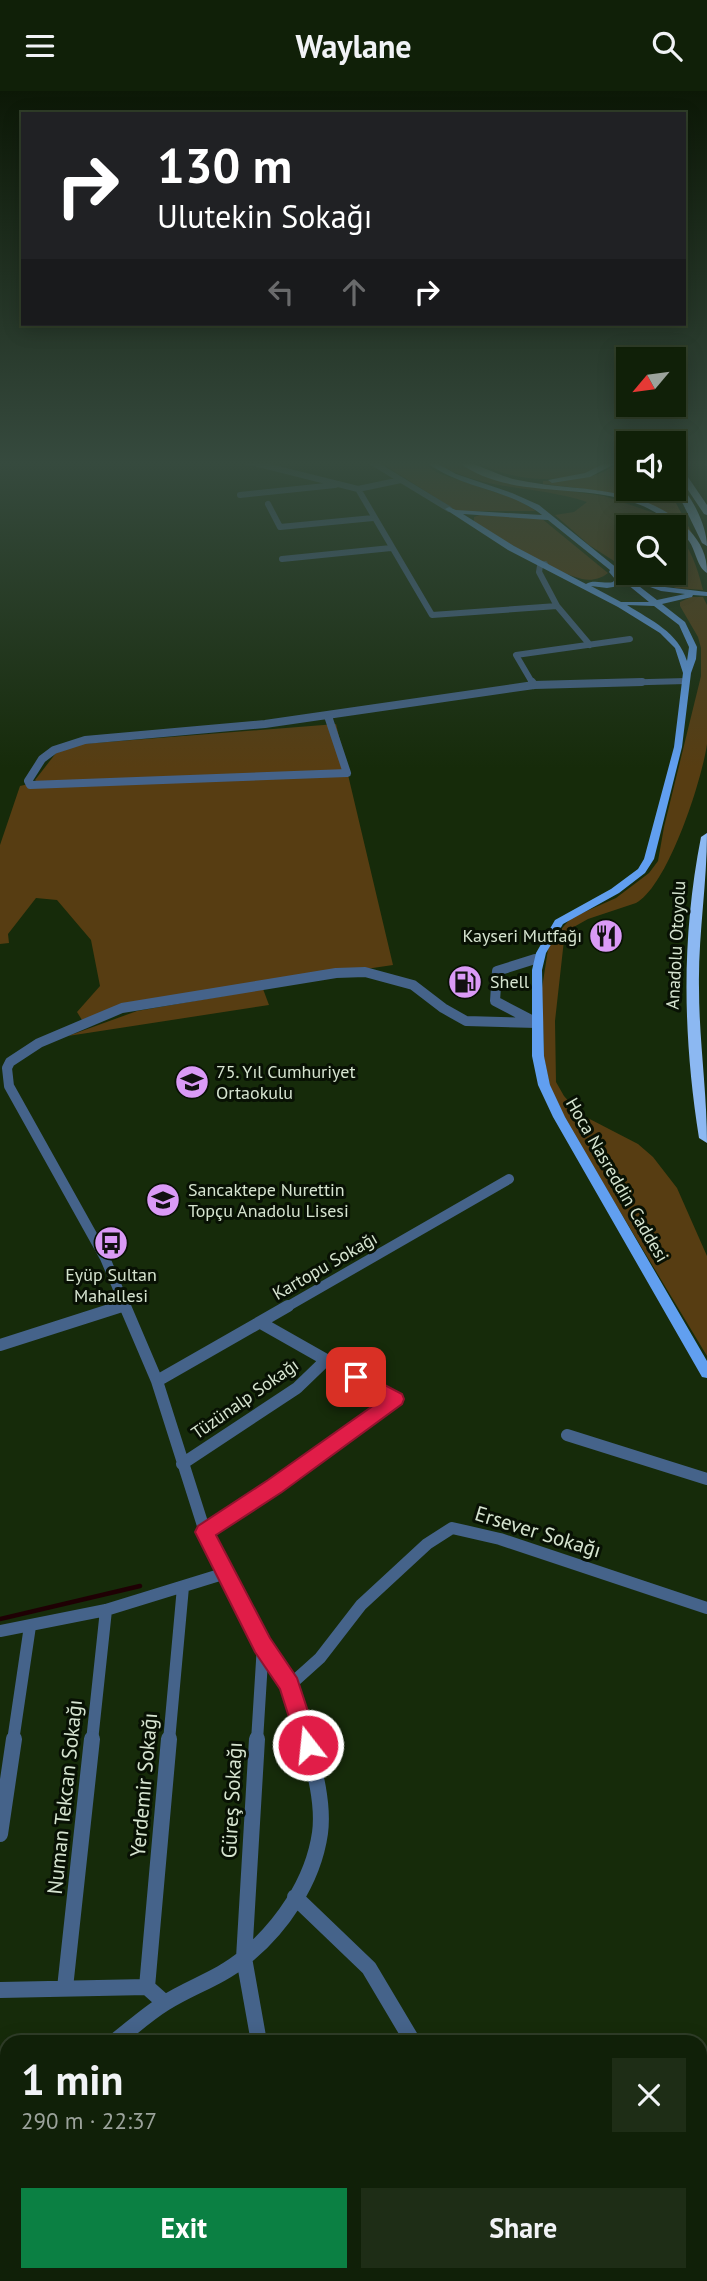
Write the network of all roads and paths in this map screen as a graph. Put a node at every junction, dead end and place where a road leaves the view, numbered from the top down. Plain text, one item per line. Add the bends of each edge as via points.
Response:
1 (400, 563) edge
2 (604, 563) edge
3 (545, 564) joint
4 (611, 569) junction
5 (571, 578) junction
6 (705, 594) edge
7 (687, 595) junction
8 (613, 600) junction
9 (656, 603) junction
10 (557, 606) junction
11 (682, 624) junction
12 (631, 639) dead end
13 (590, 645) junction
14 (687, 677) junction
15 (534, 685) junction
16 (328, 716) junction
17 (707, 837) edge
18 (540, 958) junction
19 (537, 1023) junction
20 (707, 1138) edge
21 (509, 1179) dead end
22 (125, 1305) junction
23 (261, 1323) junction
24 (0, 1345) edge
25 (326, 1360) junction
26 (707, 1373) edge
27 (157, 1381) junction
28 (567, 1435) dead end
29 (182, 1464) junction
30 (707, 1479) edge
31 (205, 1532) junction
32 (226, 1573) junction
33 (183, 1587) junction
34 (707, 1608) edge
35 (106, 1610) junction
36 (30, 1626) junction
37 (0, 1631) edge
38 (263, 1645) junction
39 (290, 1685) junction
40 (0, 1834) edge
41 (295, 1896) junction
42 (244, 1958) junction
43 (147, 1987) junction
44 (65, 1989) junction
45 (0, 1990) edge
46 (165, 2003) junction
47 (123, 2035) edge
48 (258, 2035) edge
49 (409, 2035) edge

1 - 10 street via 432,615
2 - 4 main road
3 - 5 main road
3 - 10 street via 540,572
4 - 5 main road via 619,579 613,586
4 - 6 main road via 664,589
4 - 9 main road
5 - 8 main road
6 - 7 main road
7 - 9 main road
7 - 11 main road via 676,602
8 - 9 main road via 634,605
8 - 14 main road via 671,638 683,657
9 - 11 main road
10 - 13 street
11 - 14 main road, Hoca Nasreddin Caddesi via 693,647
12 - 13 street
13 - 15 street via 516,655
14 - 15 street
14 - 18 main road, Hoca Nasreddin Caddesi via 678,747 649,859 642,871 615,891 559,922
15 - 16 street
16 - 16 street via 347,773 30,785 29,781 42,759 68,744
17 - 20 highway, Anadolu Otoyolu via 699,874 690,1008
18 - 19 main road, Hoca Nasreddin Caddesi
18 - 19 street via 497,971 495,1001
19 - 22 street via 466,1021 413,985 365,972 336,973 122,1008 39,1042 10,1062 7,1080 96,1240
19 - 26 main road, Hoca Nasreddin Caddesi via 544,1085 559,1117
21 - 23 street, Kartopu Sokağı
22 - 24 street
22 - 27 street
23 - 25 street
23 - 27 street, Kartopu Sokağı
25 - 29 street, Tüzünalp Sokağı via 297,1388
25 - 31 street via 395,1399
27 - 29 street
28 - 30 street
29 - 31 street
31 - 32 street
32 - 33 street
32 - 38 street
33 - 35 street
33 - 43 street, Yerdemir Sokağı
34 - 39 street, Ersever Sokağı via 500,1539 452,1528 427,1544 361,1605 320,1658
35 - 36 street
35 - 44 street, Numan Tekcan Sokağı
36 - 37 street
36 - 40 street
38 - 39 street
38 - 42 street, Güreş Sokağı
39 - 41 street via 316,1775 320,1832 307,1879
41 - 42 street via 277,1924
41 - 49 street via 369,1968
42 - 46 street
42 - 48 street, Güreş Sokağı
43 - 44 street
43 - 46 street
44 - 45 street
46 - 47 street

